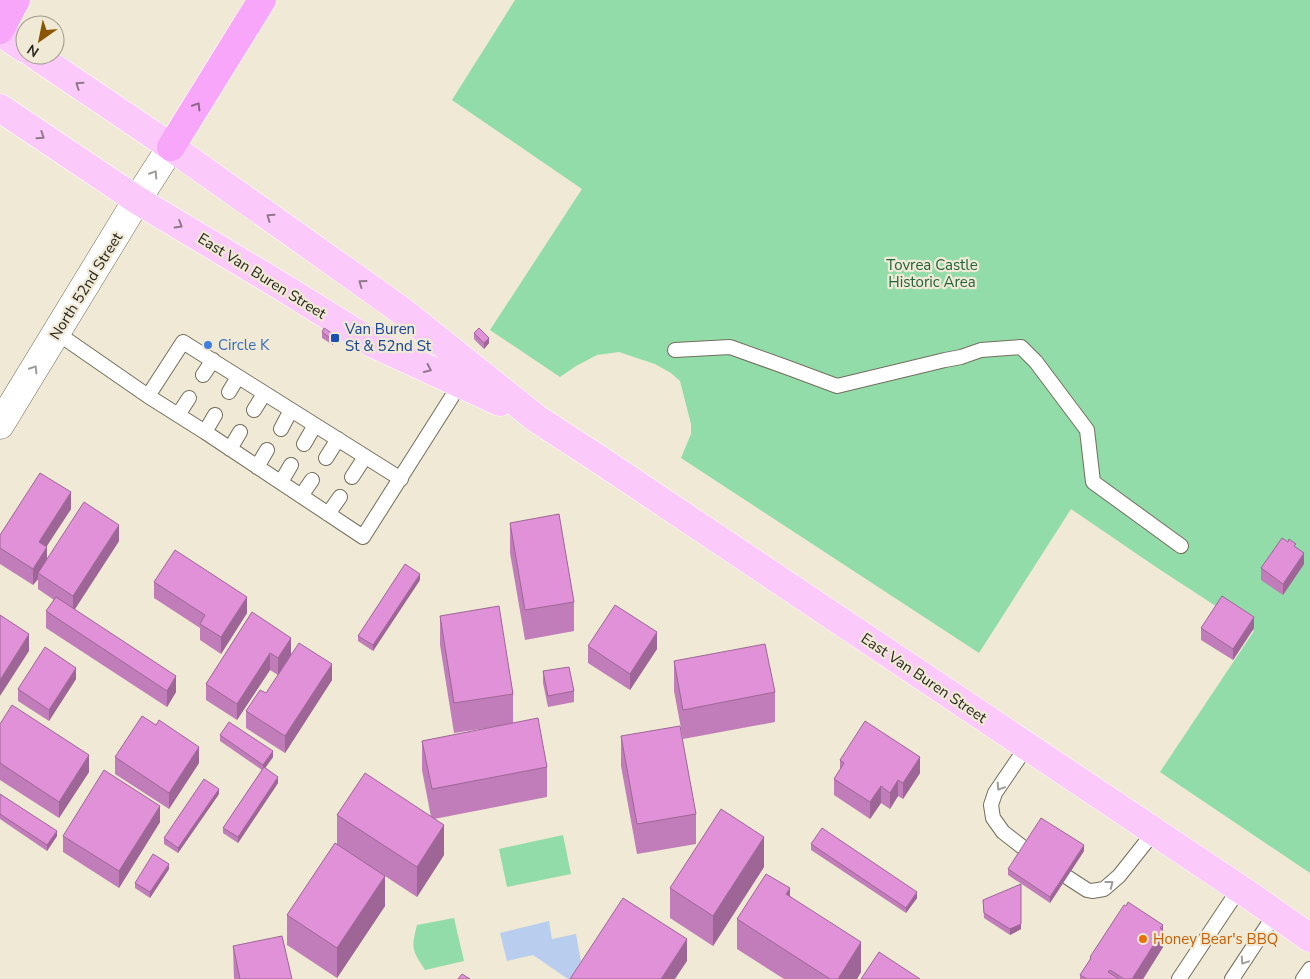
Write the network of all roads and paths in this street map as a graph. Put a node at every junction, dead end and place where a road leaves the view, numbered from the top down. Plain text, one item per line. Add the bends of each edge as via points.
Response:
1 (16, 0) edge
2 (262, 0) edge
3 (0, 31) edge
4 (15, 41) edge
5 (50, 65) edge
6 (0, 108) edge
7 (171, 147) junction
8 (137, 200) junction
9 (57, 333) junction
10 (675, 350) dead end
11 (213, 360) junction
12 (204, 375) dead end
13 (238, 377) junction
14 (460, 384) junction
15 (228, 392) dead end
16 (264, 394) junction
17 (148, 396) junction
18 (189, 398) dead end
19 (254, 410) dead end
20 (291, 410) junction
21 (178, 415) junction
22 (215, 415) dead end
23 (537, 419) junction
24 (0, 425) edge
25 (315, 425) junction
26 (281, 428) dead end
27 (205, 432) junction
28 (240, 432) dead end
29 (338, 439) junction
30 (304, 444) dead end
31 (230, 449) junction
32 (267, 450) dead end
33 (365, 457) junction
34 (326, 458) dead end
35 (291, 465) dead end
36 (257, 467) junction
37 (352, 477) dead end
38 (401, 479) junction
39 (312, 480) dead end
40 (281, 482) junction
41 (301, 496) junction
42 (340, 497) dead end
43 (328, 514) junction
44 (1181, 546) dead end
45 (1027, 746) junction
46 (1154, 832) junction
47 (1025, 849) edge
48 (1067, 877) edge
49 (1239, 888) junction
50 (1275, 914) junction
51 (1310, 938) edge
52 (1310, 969) edge
53 (1179, 979) edge
54 (1232, 979) edge
55 (1304, 979) edge

1 - 3 highway
7 -> 2 highway
3 - 4 main road
7 -> 5 main road, East Van Buren Street
6 -> 8 main road, East Van Buren Street
8 -> 7 main road, North 52nd Street
23 -> 7 main road, East Van Buren Street via 402,311
8 - 9 main road, North 52nd Street
8 -> 14 main road, East Van Buren Street via 374,344
9 - 17 lane
24 -> 9 main road, North 52nd Street
10 - 44 lane via 730,347 837,386 981,350 1021,347 1088,430 1093,482
11 - 12 lane
11 - 13 lane
11 - 17 lane via 183,342
13 - 15 lane
13 - 16 lane
14 - 23 main road, East Van Buren Street
14 - 38 lane
16 - 19 lane
16 - 20 lane
17 - 21 lane
18 - 21 lane
20 - 25 lane
20 - 26 lane
21 - 27 lane
22 - 27 lane
23 - 45 main road, East Van Buren Street
25 - 29 lane
25 - 30 lane
27 - 31 lane
28 - 31 lane
29 - 33 lane
29 - 34 lane
31 - 36 lane
32 - 36 lane
33 - 37 lane
33 - 38 lane
35 - 40 lane
36 - 40 lane
38 - 43 lane via 363,537
39 - 41 lane
40 - 41 lane
41 - 43 lane
42 - 43 lane
45 - 46 main road, East Van Buren Street
45 -> 47 lane via 995,793 991,805 993,818 1003,832
48 -> 46 lane via 1087,890 1104,889 1119,876
46 - 49 main road, East Van Buren Street
49 - 50 main road, East Van Buren Street
49 - 53 lane
50 - 51 main road, East Van Buren Street
50 -> 54 lane
52 - 55 lane

